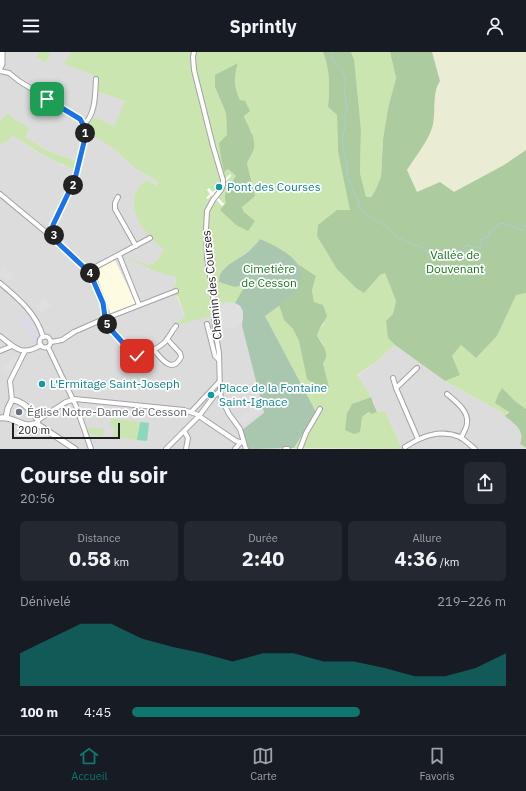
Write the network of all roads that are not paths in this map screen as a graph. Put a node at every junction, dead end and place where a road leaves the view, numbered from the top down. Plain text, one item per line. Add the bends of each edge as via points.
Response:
1 (2, 52) edge
2 (194, 52) edge
3 (0, 56) edge
4 (0, 68) edge
5 (9, 73) junction
6 (96, 80) dead end
7 (84, 124) junction
8 (0, 194) edge
9 (118, 197) dead end
10 (53, 233) junction
11 (150, 238) dead end
12 (136, 246) junction
13 (119, 255) junction
14 (88, 271) junction
15 (0, 283) edge
16 (176, 291) dead end
17 (139, 305) junction
18 (105, 319) junction
19 (207, 324) dead end
20 (176, 326) dead end
21 (0, 336) edge
22 (44, 337) junction
23 (167, 339) junction
24 (51, 342) junction
25 (41, 345) junction
26 (12, 346) junction
27 (48, 347) junction
28 (153, 349) junction
29 (0, 351) edge
30 (25, 351) junction
31 (220, 361) junction
32 (417, 368) dead end
33 (393, 378) dead end
34 (220, 382) junction
35 (396, 388) junction
36 (220, 391) junction
37 (447, 394) dead end
38 (72, 399) junction
39 (12, 400) junction
40 (320, 409) dead end
41 (191, 412) junction
42 (199, 416) junction
43 (6, 417) junction
44 (0, 418) edge
45 (38, 422) junction
46 (184, 431) junction
47 (461, 438) junction
48 (418, 439) junction
49 (242, 443) junction
50 (405, 447) dead end
51 (75, 449) edge
52 (91, 449) edge
53 (166, 449) edge
54 (186, 449) edge
55 (235, 449) edge
56 (246, 449) edge
57 (285, 449) edge
58 (288, 449) edge
59 (300, 449) edge
60 (475, 449) edge

1 - 3 street
1 - 4 street
2 - 31 street, Chemin des Courses via 194,70 223,180 221,190 209,205 206,217 207,258
4 - 5 street
4 - 5 street
5 - 7 street via 76,116
6 - 7 street via 93,110
7 - 10 street via 85,138 75,179 54,222
8 - 10 street via 47,233
9 - 12 street via 115,209
10 - 14 street via 55,240
11 - 12 street
12 - 13 street
13 - 14 street
13 - 17 street
14 - 18 street via 94,278 103,303
15 - 22 street via 30,312
16 - 17 street
17 - 18 street
18 - 24 street via 62,340
18 - 28 street via 106,324 133,354 142,355
19 - 31 street via 215,356
20 - 23 street
21 - 26 street
22 - 24 street
22 - 25 street via 40,340
23 - 28 street
23 - 28 street via 181,356 174,364 167,364
24 - 27 street
25 - 27 street
25 - 30 street
26 - 29 street
26 - 30 street
27 - 38 street
30 - 39 street via 10,381
31 - 34 street, Chemin des Courses
32 - 35 street
33 - 35 street
34 - 36 street, Chemin des Courses
34 - 41 street
35 - 48 street
36 - 42 street
36 - 49 street, Chemin des Courses via 226,409 240,429
37 - 47 street via 467,417 468,422
38 - 41 street
38 - 45 street
38 - 52 street
39 - 43 street
39 - 45 street via 20,402
40 - 59 street
41 - 42 street
42 - 46 street
42 - 49 street
43 - 44 street
43 - 45 street via 28,425
45 - 51 street
46 - 53 street
46 - 54 street via 188,438
47 - 48 street via 437,434
47 - 60 street
48 - 50 street
49 - 55 street
49 - 56 street, Chemin des Courses
57 - 58 street

